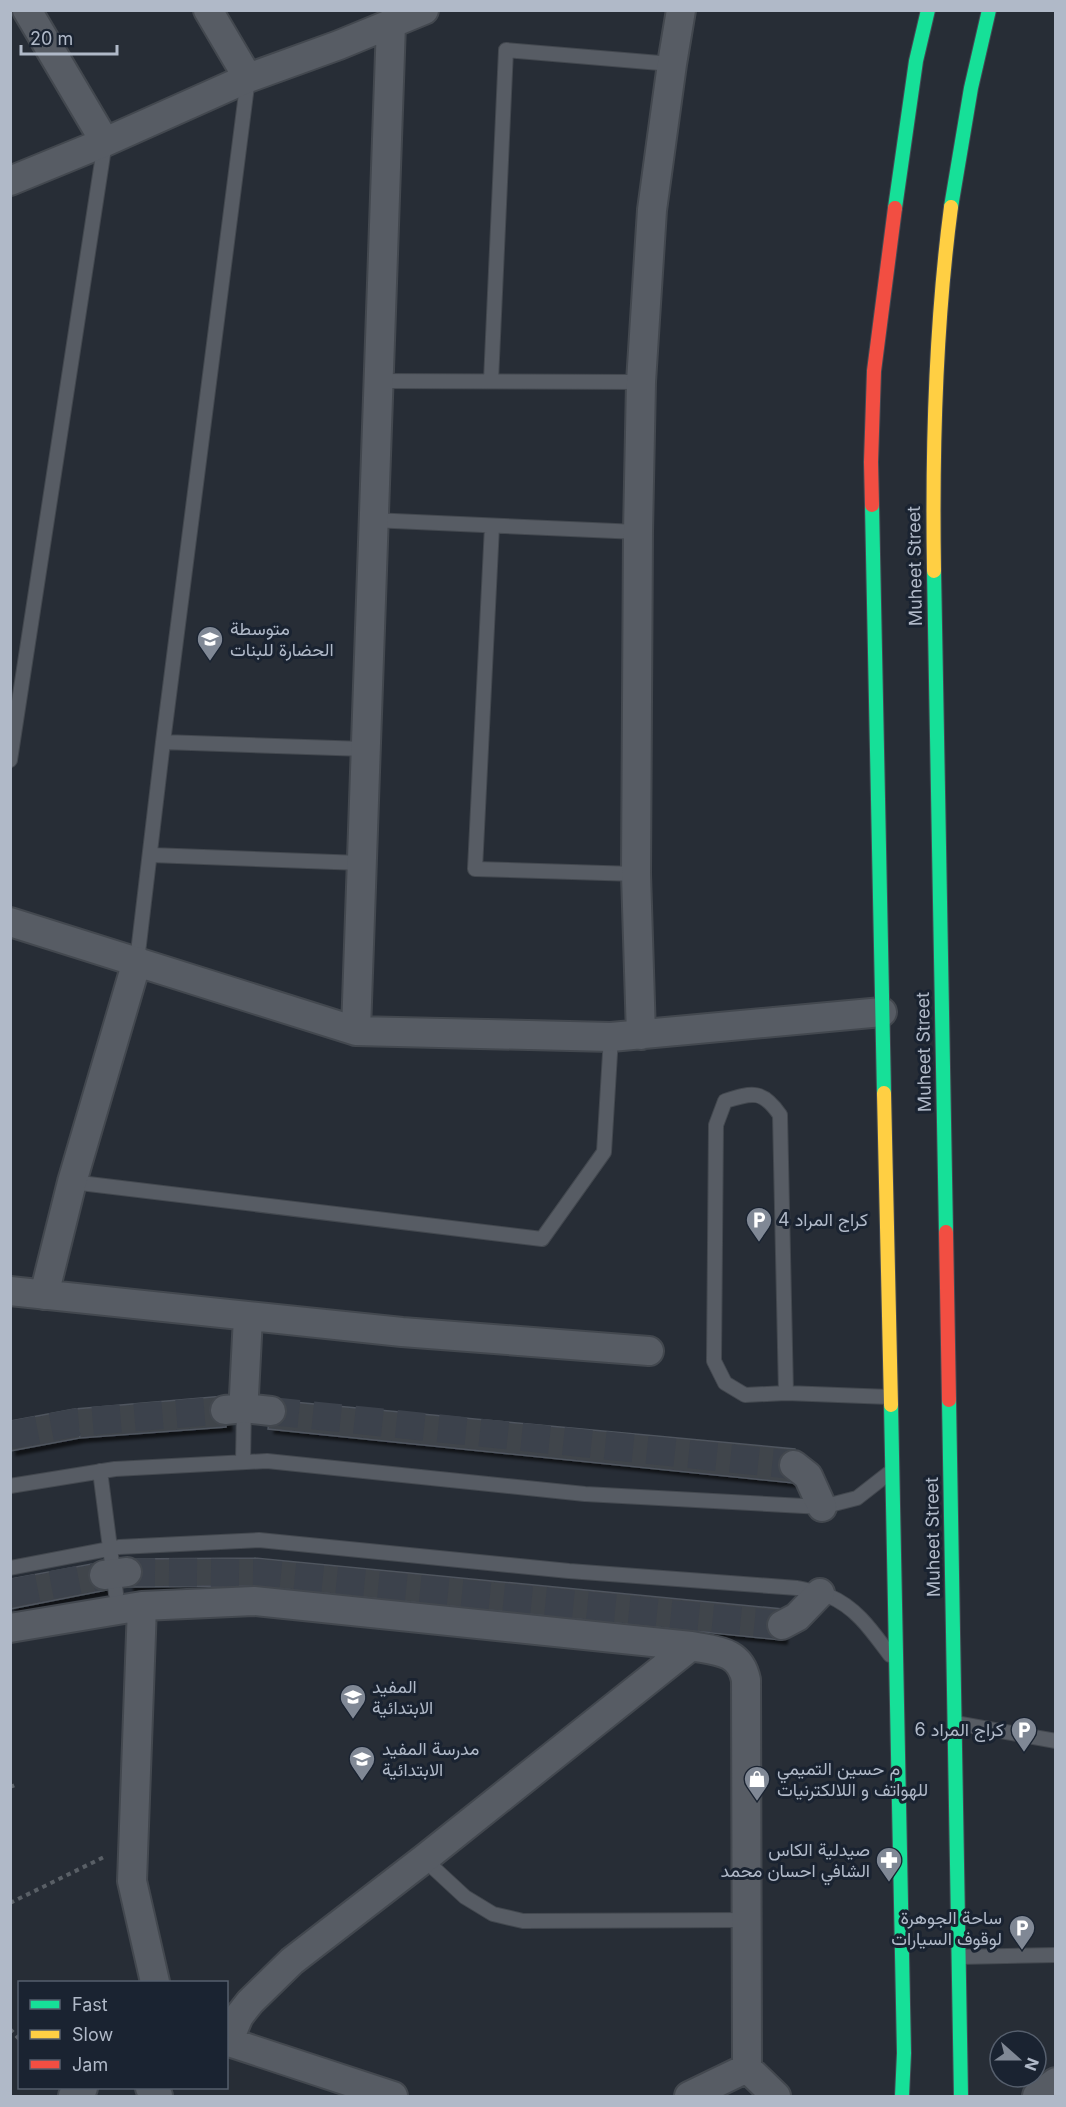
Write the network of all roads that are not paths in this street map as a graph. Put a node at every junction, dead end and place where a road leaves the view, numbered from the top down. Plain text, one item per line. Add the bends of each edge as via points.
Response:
1 (27, 10) edge
2 (208, 10) edge
3 (424, 10) edge
4 (681, 10) edge
5 (928, 10) edge
6 (989, 10) edge
7 (384, 17) edge
8 (672, 64) junction
9 (248, 78) junction
10 (105, 142) junction
11 (10, 181) edge
12 (377, 381) junction
13 (491, 381) junction
14 (641, 381) junction
15 (372, 520) junction
16 (492, 525) junction
17 (638, 532) junction
18 (163, 742) junction
19 (365, 749) junction
20 (10, 760) edge
21 (151, 855) junction
22 (361, 863) junction
23 (636, 874) junction
24 (10, 922) edge
25 (137, 961) junction
26 (882, 1012) junction
27 (356, 1031) junction
28 (641, 1035) junction
29 (611, 1037) junction
30 (72, 1182) junction
31 (10, 1291) edge
32 (44, 1295) junction
33 (248, 1317) junction
34 (649, 1351) dead end
35 (786, 1394) junction
36 (890, 1397) junction
37 (246, 1406) joint
38 (243, 1462) junction
39 (794, 1465) tunnel mouth
40 (100, 1471) junction
41 (891, 1472) junction
42 (10, 1486) edge
43 (822, 1507) junction
44 (10, 1568) edge
45 (119, 1583) junction
46 (820, 1593) junction
47 (782, 1625) tunnel mouth
48 (10, 1628) edge
49 (691, 1646) junction
50 (895, 1661) junction
51 (955, 1723) junction
52 (1056, 1741) edge
53 (424, 1859) junction
54 (746, 1920) junction
55 (1056, 1955) edge
56 (959, 1957) junction
57 (155, 1981) edge
58 (228, 2040) edge
59 (228, 2042) edge
60 (747, 2068) junction
61 (1056, 2082) edge
62 (393, 2097) edge
63 (689, 2097) edge
64 (776, 2097) edge
65 (902, 2097) edge
66 (961, 2097) edge
67 (1037, 2097) edge

1 - 10 street
2 - 9 street
3 - 7 street
4 - 8 street
5 - 26 main road via 901,159 874,371 871,474
6 - 51 main road, Muheet Street via 951,200 938,326 932,470
7 - 9 street via 339,45
7 - 12 street
8 - 13 lane via 506,50
8 - 14 street via 652,210
9 - 10 street
9 - 18 lane
10 - 11 street
10 - 20 lane
12 - 13 lane
12 - 15 street
13 - 14 lane
14 - 17 street
15 - 16 lane
15 - 19 street
16 - 17 lane
16 - 23 lane via 475,869
17 - 23 street
18 - 19 lane
18 - 21 lane
19 - 22 street
21 - 22 lane
21 - 25 lane
22 - 27 street
23 - 28 street
24 - 25 street
25 - 27 street
25 - 30 street
26 - 28 street
26 - 36 main road
27 - 29 street
28 - 29 street
29 - 30 lane via 604,1152 542,1239
30 - 32 street
31 - 32 street
32 - 33 street
33 - 34 street
33 - 37 street
35 - 35 lane via 745,1395 725,1383 714,1361 716,1125 725,1101 746,1094 763,1096 780,1115
35 - 36 lane
36 - 41 main road
37 - 38 lane
38 - 40 lane
38 - 43 lane via 267,1461 585,1494
39 - 43 street via 808,1476
40 - 42 lane
40 - 45 lane
41 - 43 lane via 857,1498
41 - 50 main road
44 - 45 lane
45 - 46 lane via 259,1540
45 - 48 street
45 - 49 street via 254,1601
45 - 57 street via 134,1842 132,1881
46 - 47 street via 797,1617
46 - 50 lane via 849,1606 868,1624
49 - 53 street
49 - 54 street via 731,1655 744,1670
50 - 65 main road
51 - 52 lane
51 - 56 main road, Muheet Street
53 - 54 lane via 465,1898 493,1914 523,1921
53 - 58 street via 292,1961 250,2002
54 - 60 street
55 - 56 lane
56 - 66 main road, Muheet Street
59 - 62 street
60 - 63 street
60 - 64 street
61 - 67 street

